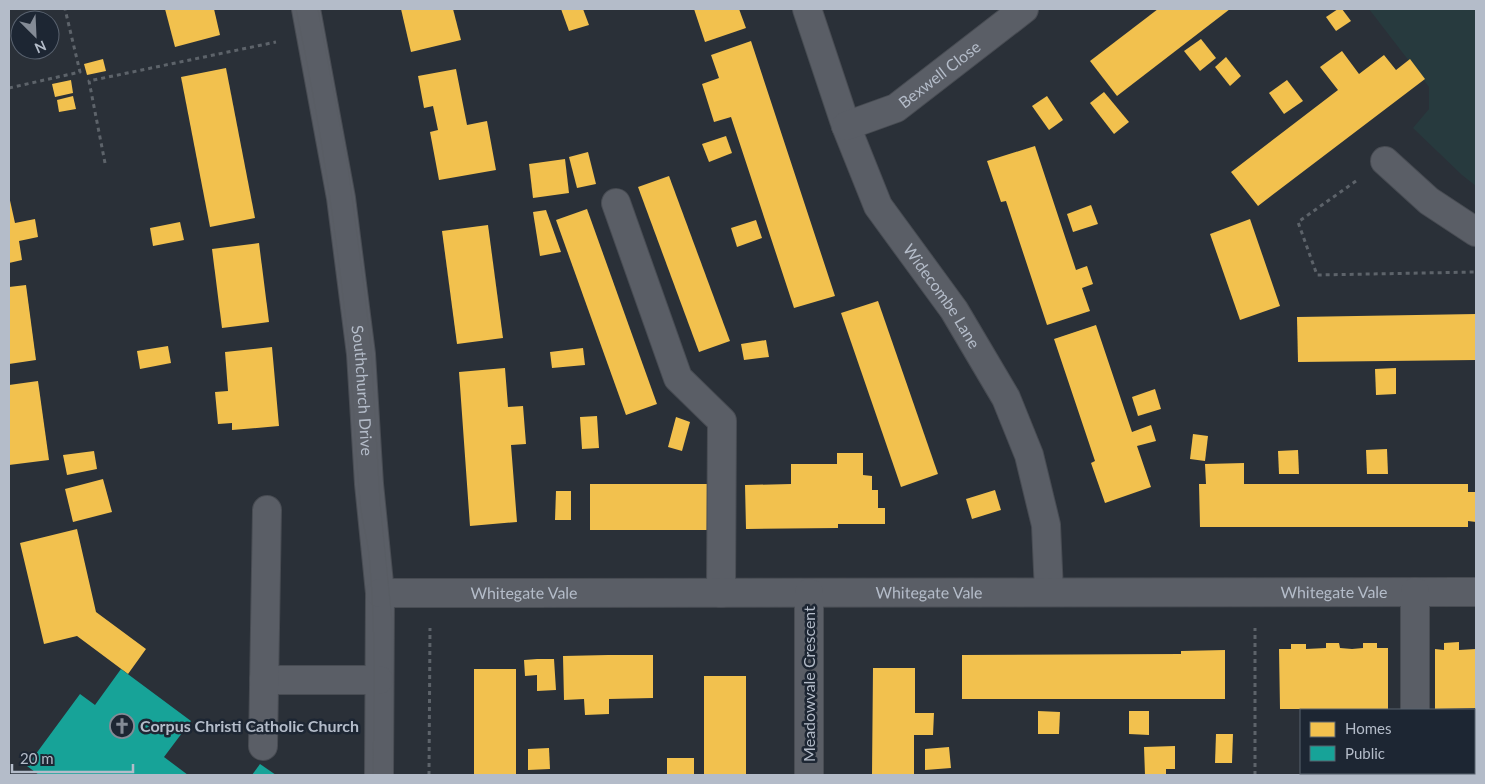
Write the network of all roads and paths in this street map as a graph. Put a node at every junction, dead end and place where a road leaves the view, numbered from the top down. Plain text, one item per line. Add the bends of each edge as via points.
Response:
1 (65, 9) edge
2 (807, 9) edge
3 (1024, 9) edge
4 (309, 21) edge
5 (9, 88) edge
6 (846, 126) junction
7 (1385, 161) joint
8 (105, 163) dead end
9 (616, 203) dead end
10 (1476, 232) edge
11 (1476, 272) edge
12 (267, 510) dead end
13 (721, 592) junction
14 (809, 592) junction
15 (1049, 592) junction
16 (1255, 592) junction
17 (1415, 592) junction
18 (1476, 592) edge
19 (380, 593) junction
20 (430, 626) dead end
21 (264, 680) junction
22 (379, 680) junction
23 (1415, 709) edge
24 (263, 746) dead end
25 (379, 775) edge
26 (429, 775) edge
27 (809, 775) edge
28 (1255, 775) edge

1 - 5 path via 80,72
2 - 6 street, Widecombe Lane
3 - 6 street, Bexwell Close via 896,108
4 - 8 path via 89,81
4 - 19 street, Southchurch Drive via 341,198 360,344
6 - 15 street, Widecombe Lane via 878,206 954,310 1006,398 1029,455 1046,525
7 - 10 street via 1429,201
7 - 11 path via 1298,222 1317,275
9 - 13 street via 678,378 722,421
12 - 21 street
13 - 14 street, Whitegate Vale
13 - 19 street, Whitegate Vale
14 - 15 street, Whitegate Vale
14 - 27 street, Meadowvale Crescent
15 - 16 street, Whitegate Vale
16 - 17 street, Whitegate Vale
16 - 28 path
17 - 18 street, Whitegate Vale
17 - 23 street
19 - 22 street, Southchurch Drive
20 - 26 path
21 - 22 street
21 - 24 street
22 - 25 street, Southchurch Drive

